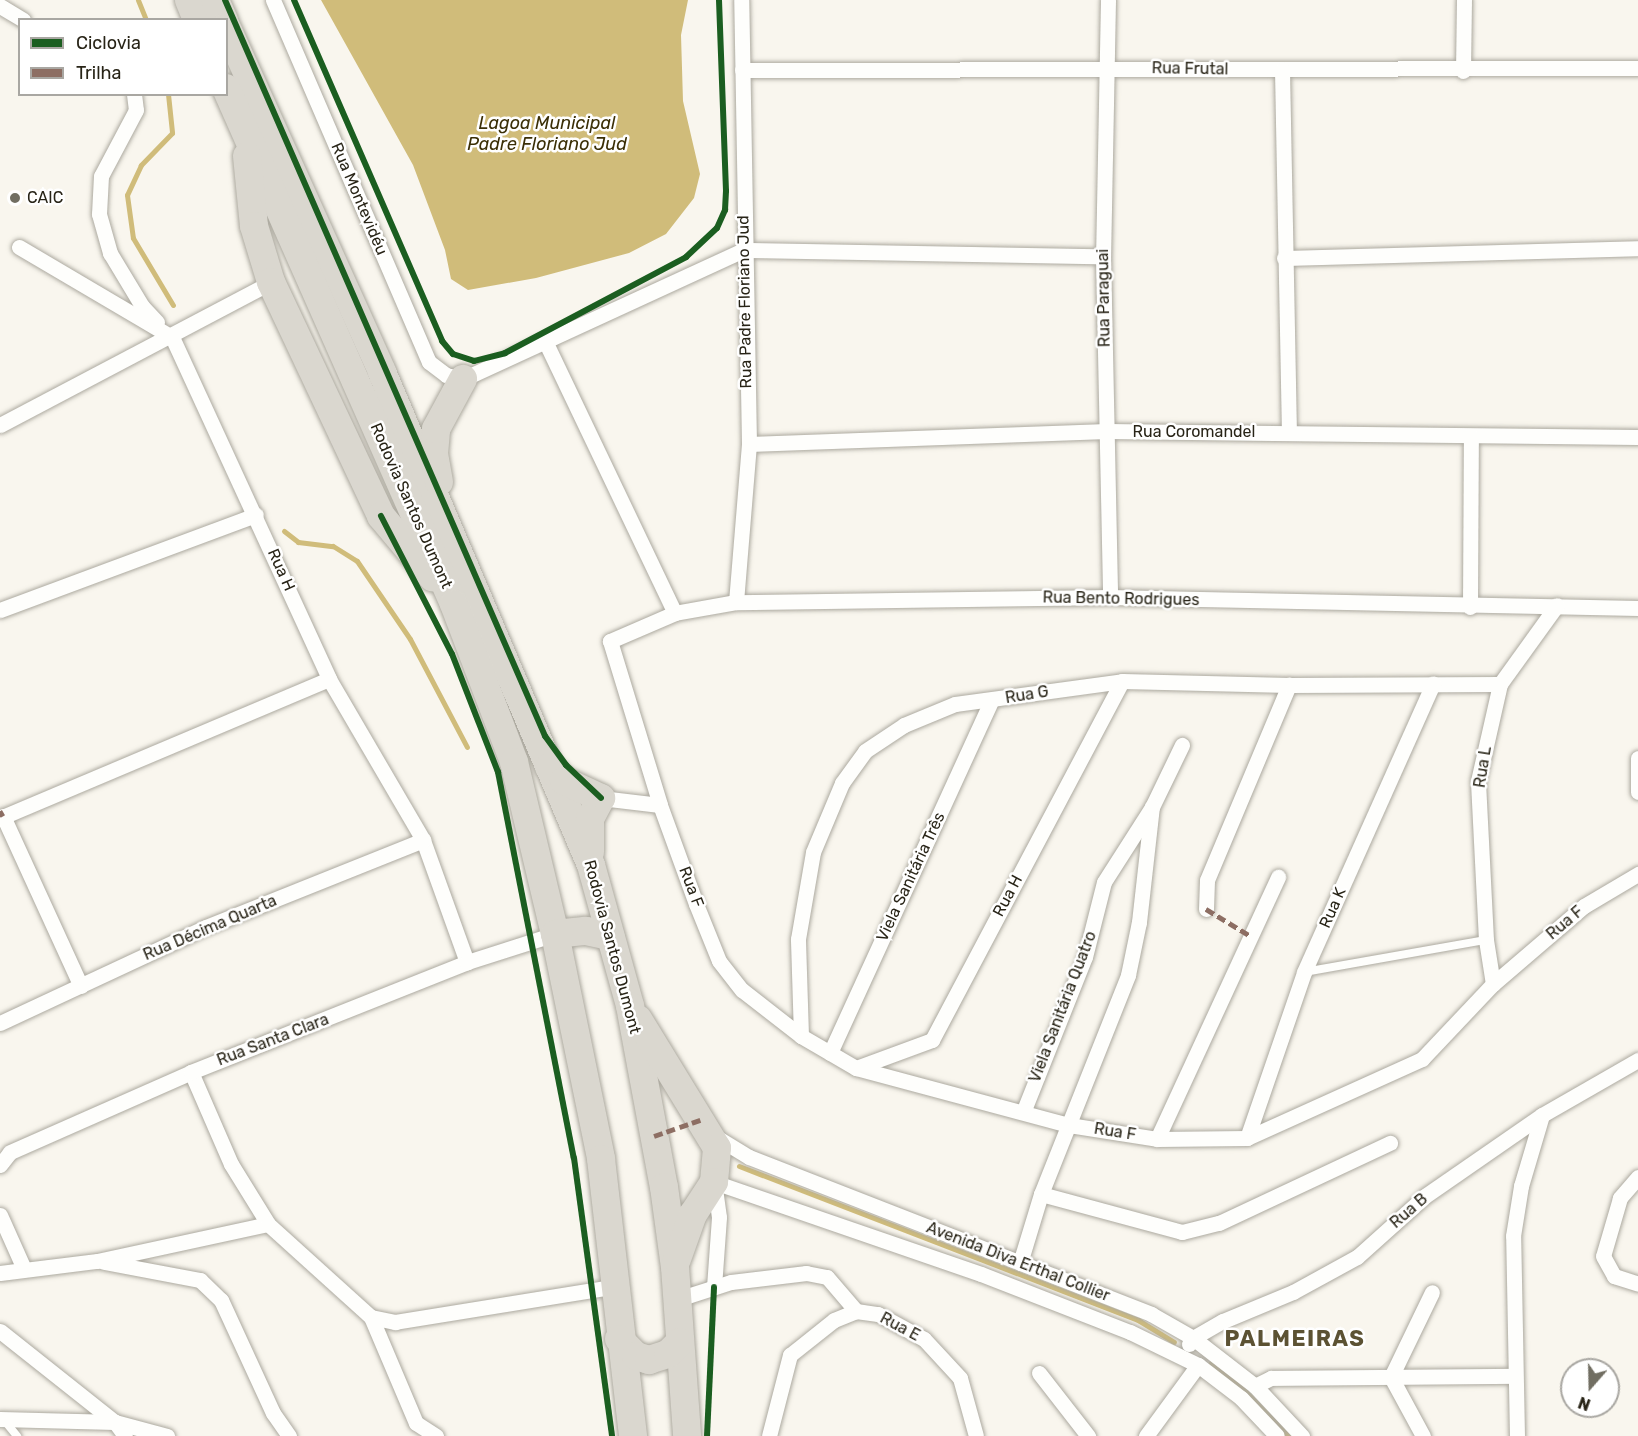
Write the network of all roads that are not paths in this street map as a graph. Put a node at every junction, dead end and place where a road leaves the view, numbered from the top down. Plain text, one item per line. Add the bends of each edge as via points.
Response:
1 (189, 0) edge
2 (215, 0) edge
3 (273, 0) edge
4 (741, 0) edge
5 (1108, 0) edge
6 (1464, 0) edge
7 (0, 6) edge
8 (20, 18) edge
9 (196, 18) edge
10 (223, 18) edge
11 (228, 31) edge
12 (1638, 68) edge
13 (1109, 69) junction
14 (742, 70) junction
15 (1282, 70) junction
16 (1463, 71) junction
17 (228, 92) edge
18 (134, 96) edge
19 (242, 124) junction
20 (19, 247) dead end
21 (1638, 248) edge
22 (743, 250) junction
23 (1102, 256) junction
24 (1284, 258) junction
25 (271, 282) junction
26 (172, 337) junction
27 (546, 343) junction
28 (463, 379) junction
29 (0, 424) edge
30 (1107, 431) junction
31 (1289, 432) junction
32 (1471, 436) junction
33 (1638, 437) edge
34 (749, 444) junction
35 (256, 515) junction
36 (446, 522) junction
37 (1110, 597) junction
38 (736, 602) junction
39 (454, 604) junction
40 (1557, 605) junction
41 (1470, 607) junction
42 (1638, 608) edge
43 (0, 610) edge
44 (675, 613) junction
45 (610, 641) joint
46 (329, 679) junction
47 (1122, 681) junction
48 (1433, 684) junction
49 (1500, 684) junction
50 (1289, 686) junction
51 (991, 701) junction
52 (1182, 745) dead end
53 (1638, 758) edge
54 (547, 765) junction
55 (1638, 792) edge
56 (601, 798) junction
57 (660, 805) junction
58 (1152, 807) junction
59 (1, 817) edge
60 (423, 840) junction
61 (591, 865) junction
62 (1638, 874) edge
63 (1278, 877) dead end
64 (1206, 909) dead end
65 (555, 934) junction
66 (610, 936) junction
67 (1486, 940) junction
68 (467, 962) junction
69 (1304, 972) junction
70 (1493, 984) junction
71 (81, 986) junction
72 (630, 1006) junction
73 (0, 1023) edge
74 (801, 1036) junction
75 (830, 1053) junction
76 (1638, 1060) edge
77 (856, 1068) junction
78 (191, 1072) junction
79 (1024, 1110) junction
80 (1542, 1115) junction
81 (1069, 1125) junction
82 (707, 1131) junction
83 (1247, 1138) junction
84 (1156, 1139) junction
85 (1390, 1143) dead end
86 (0, 1165) edge
87 (1638, 1177) edge
88 (714, 1182) junction
89 (1041, 1194) junction
90 (0, 1215) edge
91 (268, 1224) junction
92 (97, 1261) junction
93 (1020, 1263) junction
94 (675, 1267) junction
95 (24, 1269) junction
96 (0, 1273) edge
97 (1638, 1284) edge
98 (617, 1286) junction
99 (714, 1287) junction
100 (1432, 1292) dead end
101 (675, 1300) junction
102 (856, 1311) junction
103 (371, 1317) junction
104 (0, 1331) edge
105 (1193, 1338) junction
106 (619, 1339) junction
107 (680, 1342) junction
108 (1182, 1357) junction
109 (1198, 1365) junction
110 (1039, 1373) dead end
111 (1391, 1377) junction
112 (1514, 1377) junction
113 (1255, 1386) junction
114 (1, 1419) edge
115 (116, 1422) junction
116 (16, 1436) edge
117 (125, 1436) edge
118 (167, 1436) edge
119 (289, 1436) edge
120 (436, 1436) edge
121 (633, 1436) edge
122 (687, 1436) edge
123 (769, 1436) edge
124 (976, 1436) edge
125 (1088, 1436) edge
126 (1146, 1436) edge
127 (1277, 1436) edge
128 (1302, 1436) edge
129 (1424, 1436) edge
130 (1517, 1436) edge

1 - 9 highway
2 - 10 highway
3 - 28 street, Rua Montevidéu via 429,362 446,375
4 - 14 street, Rua Padre Floriano Jud
5 - 13 street, Rua Paraguai
6 - 16 street
7 - 8 street
11 - 36 highway, Rodovia Santos Dumont
12 - 16 street, Rua Frutal
13 - 14 street, Rua Frutal
13 - 15 street, Rua Frutal
13 - 23 street, Rua Paraguai
14 - 22 street, Rua Padre Floriano Jud
15 - 16 street, Rua Frutal
15 - 24 street
17 - 19 highway, Rodovia Santos Dumont
18 - 26 street, Rua H via 136,110 100,176 99,214 110,253 142,306
19 - 25 highway via 254,226
19 - 39 highway, Rodovia Santos Dumont
20 - 26 street
21 - 24 street
22 - 23 street
22 - 27 street
22 - 34 street, Rua Padre Floriano Jud
23 - 30 street, Rua Paraguai
24 - 31 street
25 - 26 street
25 - 39 highway via 381,516
26 - 29 street
26 - 35 street, Rua H
27 - 28 street
27 - 44 street
28 - 36 highway via 436,429 434,453
30 - 31 street, Rua Coromandel
30 - 34 street, Rua Coromandel
30 - 37 street, Rua Paraguai
31 - 32 street, Rua Coromandel
32 - 33 street, Rua Coromandel
32 - 41 street
34 - 38 street, Rua Padre Floriano Jud
35 - 43 street
35 - 46 street, Rua H
36 - 54 highway, Rodovia Santos Dumont
37 - 38 street, Rua Bento Rodrigues
37 - 41 street, Rua Bento Rodrigues
38 - 44 street, Rua Bento Rodrigues
39 - 65 highway, Rodovia Santos Dumont via 514,762
40 - 41 street, Rua Bento Rodrigues
40 - 42 street, Rua Bento Rodrigues
40 - 49 street, Rua L
44 - 45 street, Rua Bento Rodrigues
45 - 57 street, Rua F
46 - 59 street
46 - 60 street, Rua H
47 - 50 street, Rua G
47 - 51 street, Rua G
47 - 77 street, Rua H via 932,1040
48 - 49 street, Rua G
48 - 50 street, Rua G
48 - 69 street, Rua K
49 - 67 street, Rua L via 1478,781
50 - 64 street via 1206,880
51 - 74 street, Rua G via 955,704 904,725 865,751 842,783 813,852 798,939
51 - 75 street, Viela Sanitária Três
52 - 58 street, Viela Sanitária Quatro
53 - 55 street
54 - 56 highway via 564,781
54 - 61 highway, Rodovia Santos Dumont
56 - 57 street
56 - 61 highway via 592,812 588,830
57 - 74 street, Rua F via 719,961 742,990
58 - 79 street, Viela Sanitária Quatro via 1104,882 1085,957
58 - 81 street via 1139,922 1128,975
59 - 71 street
60 - 68 street, Rua H
60 - 71 street, Rua Décima Quarta via 206,927
61 - 66 highway, Rodovia Santos Dumont
62 - 70 street, Rua F via 1584,906
63 - 84 street
65 - 66 highway via 586,931
65 - 68 street, Rua Santa Clara
65 - 98 highway, Rodovia Santos Dumont via 601,1158
66 - 72 highway, Rodovia Santos Dumont
67 - 69 lane
67 - 70 street, Rua L
68 - 78 street, Rua Santa Clara
69 - 83 street, Rua K
70 - 83 street, Rua F via 1422,1059
71 - 73 street, Rua Décima Quarta
72 - 82 highway
72 - 94 highway, Rodovia Santos Dumont
74 - 75 street, Rua F
75 - 77 street, Rua F
76 - 80 street, Rua B
77 - 79 street, Rua F
78 - 86 street, Rua Santa Clara via 10,1152
78 - 91 street via 231,1164
79 - 81 street, Rua F
80 - 105 street, Rua B via 1425,1196 1357,1257 1293,1292
80 - 112 street via 1521,1186 1513,1236
81 - 84 street, Rua F
81 - 89 street
82 - 88 highway via 717,1148
82 - 93 street, Avenida Diva Erthal Collier via 749,1157
83 - 84 street, Rua F
85 - 89 street via 1219,1223 1182,1232
87 - 97 street via 1620,1198 1603,1256 1614,1275
88 - 94 highway via 689,1223
88 - 99 street via 719,1229
88 - 108 street, Avenida Diva Erthal Collier via 981,1274 1130,1332
89 - 93 street
90 - 95 street
91 - 92 street
91 - 103 street
92 - 95 street
92 - 119 street via 200,1281 221,1300 273,1413
93 - 105 street, Avenida Diva Erthal Collier via 1151,1314
94 - 101 highway, Rodovia Santos Dumont
95 - 96 street
98 - 103 street via 395,1323
98 - 106 highway, Rodovia Santos Dumont
99 - 101 street
99 - 102 street via 806,1273 827,1277
100 - 111 street
101 - 107 highway, Rodovia Santos Dumont
102 - 123 street via 834,1320 790,1355
102 - 124 street, Rua E via 878,1314 924,1339 960,1378
103 - 120 street via 416,1423
104 - 115 street
105 - 108 street
105 - 113 street, Avenida Diva Erthal Collier
106 - 107 highway via 636,1356 649,1360 668,1354
106 - 121 highway, Rodovia Santos Dumont
107 - 122 highway, Rodovia Santos Dumont
108 - 109 street, Avenida Diva Erthal Collier
109 - 126 street
109 - 127 street, Avenida Diva Erthal Collier via 1241,1398
110 - 125 street
111 - 112 street
111 - 113 street via 1270,1378
111 - 129 street
112 - 130 street
113 - 128 street, Avenida Diva Erthal Collier
114 - 115 street
114 - 116 lane
115 - 117 street
115 - 118 street

